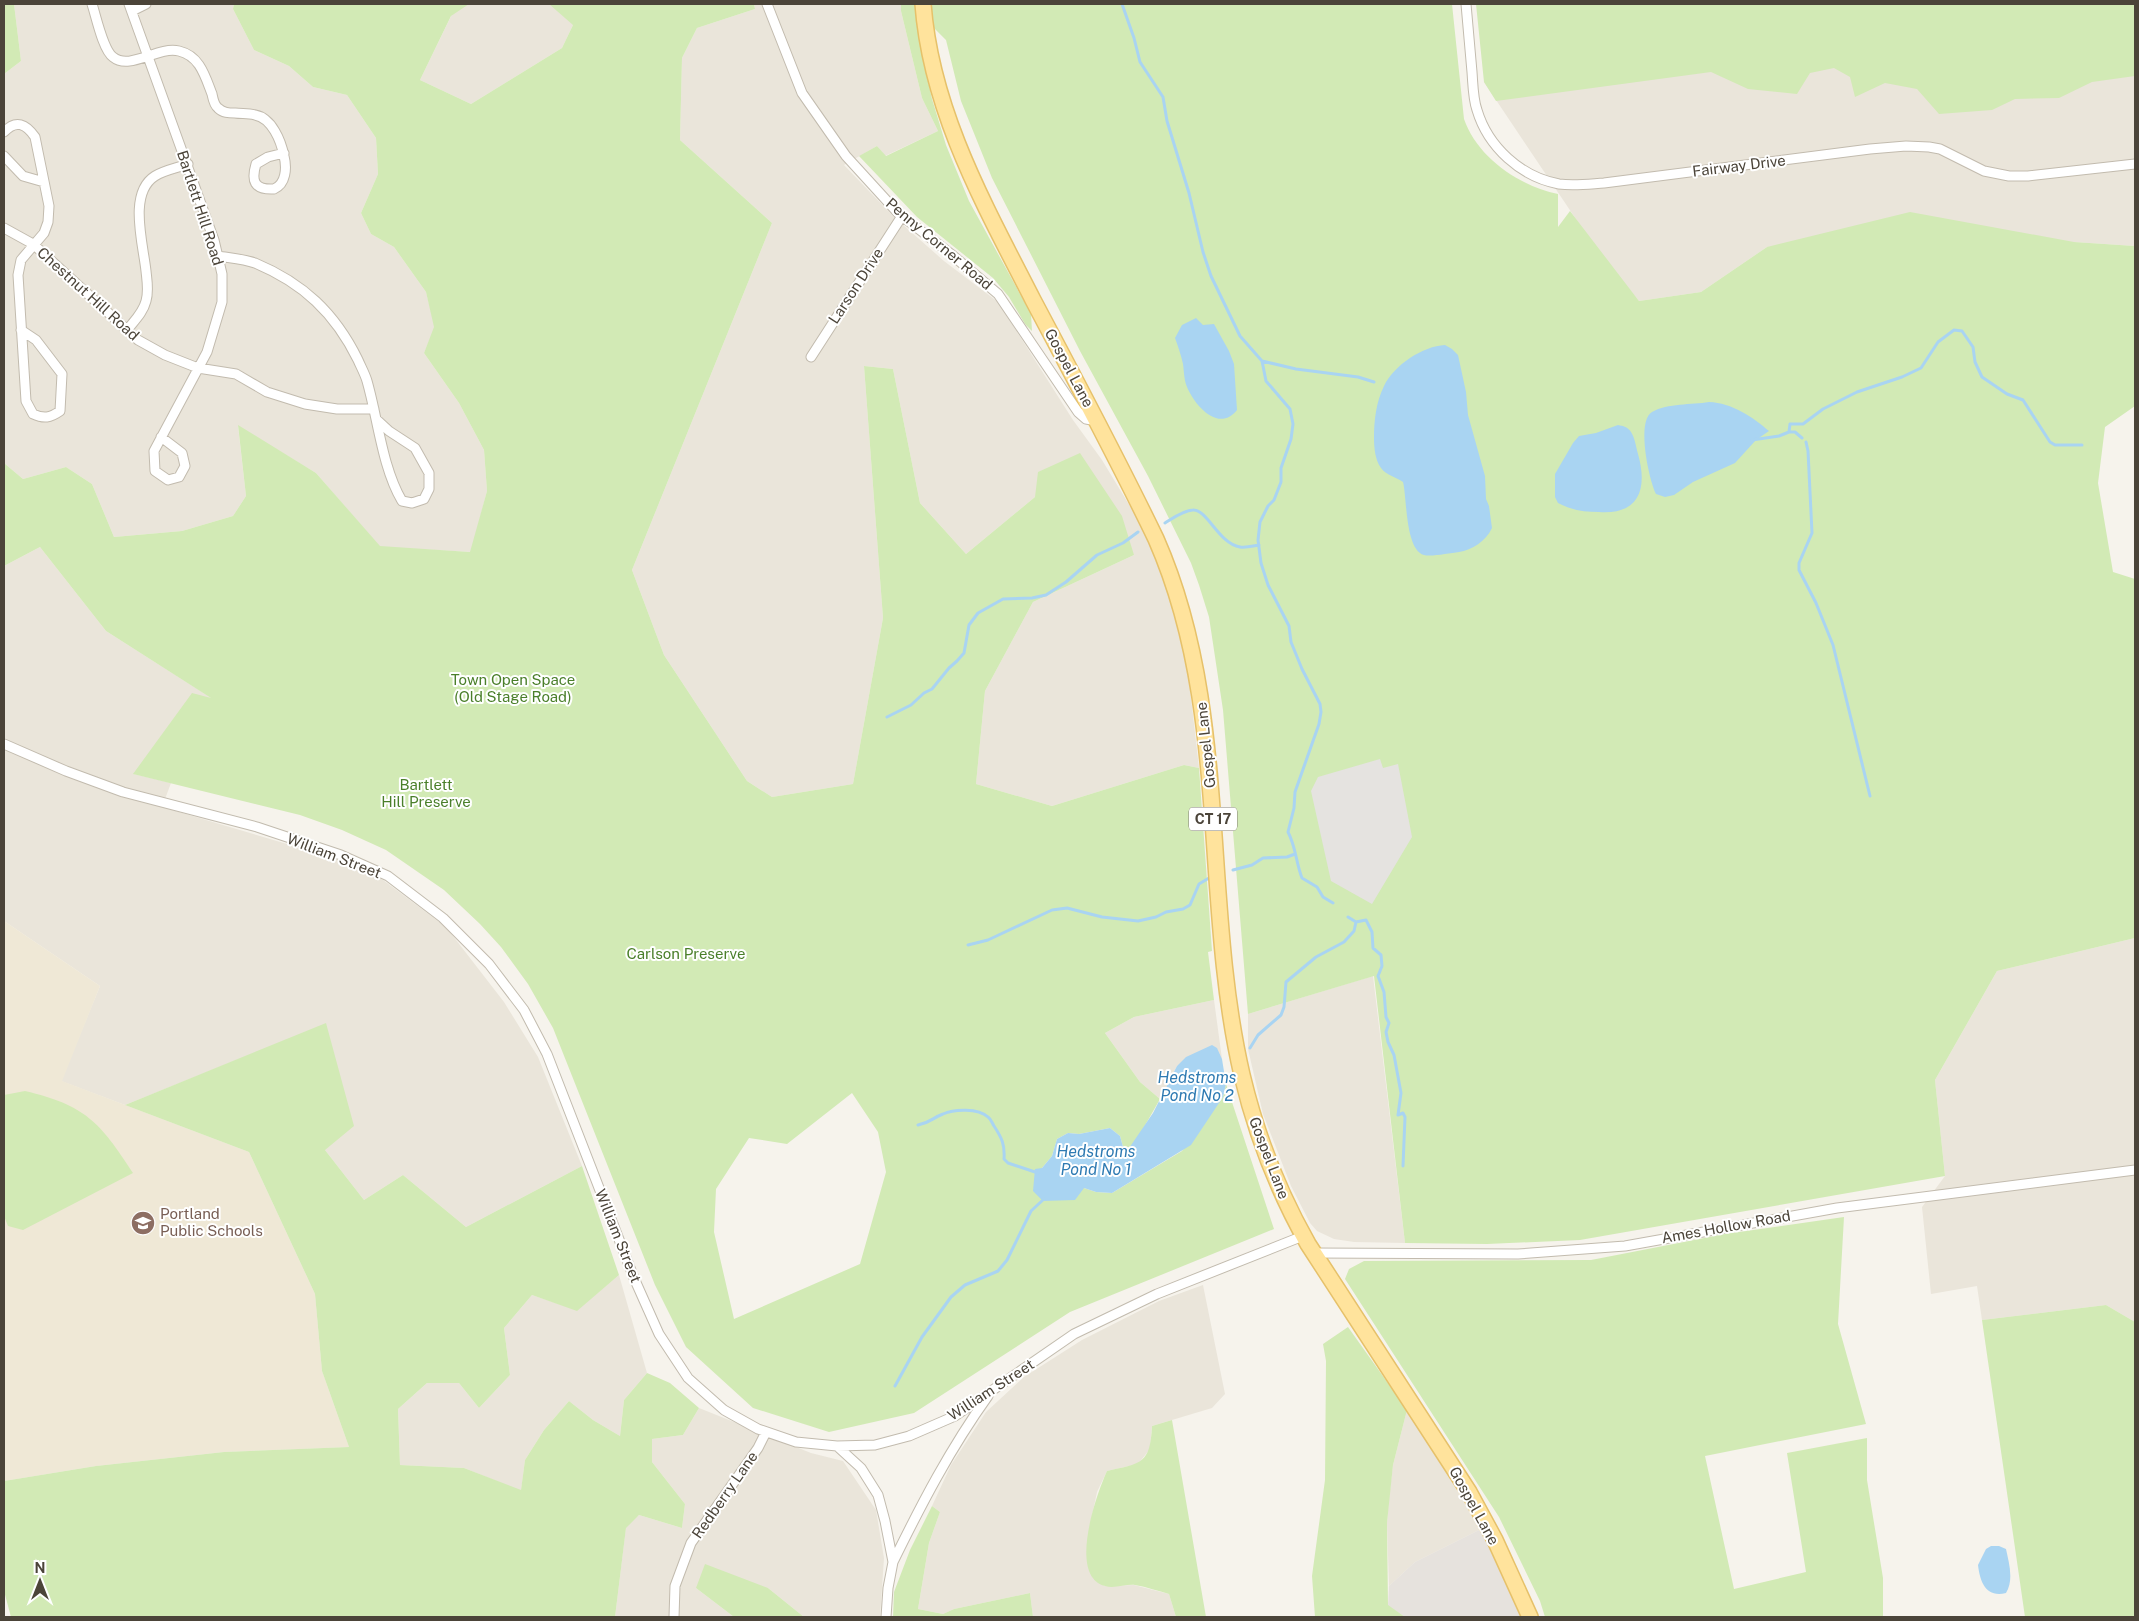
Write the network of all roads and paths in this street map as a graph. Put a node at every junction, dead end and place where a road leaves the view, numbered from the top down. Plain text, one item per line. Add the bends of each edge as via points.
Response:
1 (92, 4) edge
2 (146, 4) edge
3 (767, 4) edge
4 (923, 4) edge
5 (1466, 4) edge
6 (130, 8) edge
7 (147, 55) junction
8 (4, 132) edge
9 (284, 153) junction
10 (4, 156) edge
11 (188, 164) junction
12 (2135, 164) edge
13 (44, 182) junction
14 (902, 216) junction
15 (4, 228) edge
16 (33, 244) junction
17 (218, 256) junction
18 (21, 330) junction
19 (126, 330) junction
20 (811, 356) dead end
21 (198, 368) junction
22 (374, 409) junction
23 (376, 419) junction
24 (1097, 421) junction
25 (161, 437) junction
26 (4, 744) edge
27 (2135, 1170) edge
28 (1303, 1236) junction
29 (1314, 1253) junction
30 (992, 1392) junction
31 (766, 1432) junction
32 (837, 1446) junction
33 (893, 1562) junction
34 (674, 1617) edge
35 (886, 1617) edge
36 (1530, 1617) edge

1 - 7 street via 112,57 133,61
2 - 6 street
3 - 14 street, Penny Corner Road via 802,93 846,156
4 - 24 main road, Gospel Lane / CT 17 via 934,73 962,157
5 - 12 street, Fairway Drive via 1476,108 1481,120 1508,159 1548,181 1577,185 1604,183 1906,146 1940,150 1997,175 2028,176
6 - 7 street, Bartlett Hill Road
7 - 9 street via 179,51 192,58 202,66 216,107 224,112 256,115 266,120
7 - 11 street, Bartlett Hill Road
8 - 13 street via 12,124 29,128 35,137
9 - 9 street via 285,174 278,187 269,189 255,184 256,164
10 - 13 street via 23,176
11 - 17 street, Bartlett Hill Road
11 - 19 street via 156,176 145,185 140,196 146,301 142,312
13 - 16 street via 49,206 48,222 44,233
14 - 20 street, Larson Drive
14 - 24 street, Penny Corner Road via 998,294 1078,412 1086,419
15 - 16 street, Chestnut Hill Road
16 - 18 street via 21,260 18,275
16 - 19 street, Chestnut Hill Road
17 - 21 street, Bartlett Hill Road via 222,302 207,352
17 - 22 street via 254,262 290,281 324,308 349,342 367,379
18 - 18 street via 36,340 62,374 60,411 53,416 44,418 33,414 26,402
19 - 21 street, Chestnut Hill Road via 165,355
21 - 22 street, Chestnut Hill Road via 236,374 267,392 305,404
21 - 25 street, Bartlett Hill Road
22 - 23 street
23 - 23 street via 394,488 402,501 424,500 430,489 429,473 415,448
24 - 28 main road, Gospel Lane / CT 17 via 1162,552 1186,626 1198,678 1205,734 1228,988 1242,1075 1269,1163
25 - 25 street, Bartlett Hill Road via 154,451 155,471 168,480 179,477 185,466 182,453
26 - 31 street, William Street via 123,792 257,827 341,855 388,876 443,918 489,964 524,1010 547,1054 636,1284 659,1334 688,1378 724,1410
27 - 29 street, Ames Hollow Road via 1837,1208 1625,1246 1518,1254
28 - 29 main road, Gospel Lane / CT 17
28 - 30 street, William Street via 1157,1294 1074,1334
29 - 36 main road, Gospel Lane / CT 17 via 1469,1492
30 - 32 street, William Street via 955,1416 909,1436 875,1445
30 - 33 street via 961,1434
31 - 32 street, William Street via 796,1442
31 - 34 street, Redberry Lane via 691,1543 675,1586
32 - 33 street via 862,1468 878,1495
33 - 35 street

